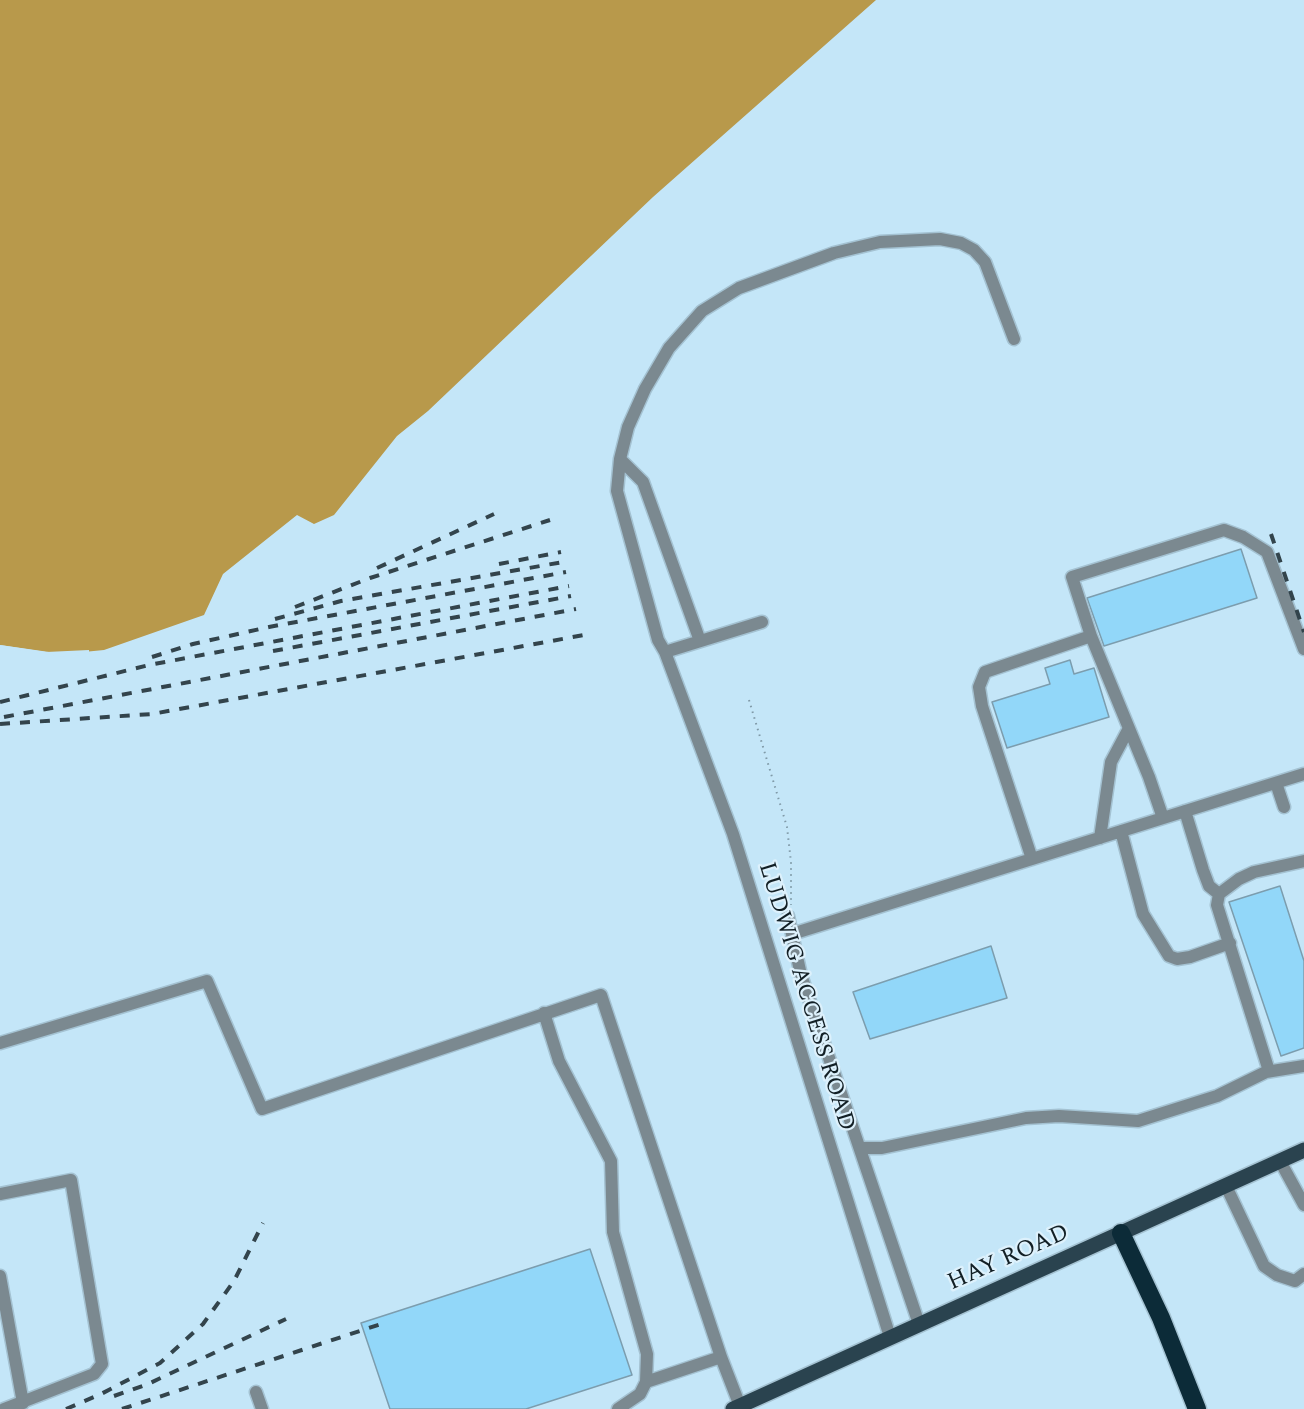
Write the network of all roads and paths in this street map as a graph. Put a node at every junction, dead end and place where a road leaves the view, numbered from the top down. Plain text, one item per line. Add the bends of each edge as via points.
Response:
1 (1014, 339) dead end
2 (620, 459) junction
3 (762, 622) dead end
4 (1091, 636) junction
5 (700, 641) junction
6 (1304, 649) edge
7 (665, 652) junction
8 (749, 700) dead end
9 (1128, 730) junction
10 (1304, 774) edge
11 (1276, 783) junction
12 (1284, 807) dead end
13 (1185, 811) junction
14 (1163, 818) junction
15 (1121, 831) junction
16 (1100, 837) junction
17 (1032, 859) junction
18 (1304, 861) edge
19 (1219, 894) junction
20 (788, 916) joint
21 (792, 934) junction
22 (1230, 943) junction
23 (544, 1013) junction
24 (0, 1043) edge
25 (1304, 1066) edge
26 (1269, 1071) junction
27 (860, 1148) junction
28 (1304, 1150) edge
29 (1281, 1161) junction
30 (1226, 1186) junction
31 (0, 1194) edge
32 (1304, 1205) edge
33 (1121, 1233) junction
34 (1304, 1274) edge
35 (0, 1276) edge
36 (919, 1324) junction
37 (890, 1337) junction
38 (721, 1357) junction
39 (646, 1382) junction
40 (256, 1392) dead end
41 (23, 1403) junction
42 (736, 1407) edge
43 (4, 1409) edge
44 (262, 1409) edge
45 (618, 1409) edge
46 (1197, 1409) edge

1 - 2 street, LUDWIG ACCESS ROAD via 985,262 961,243 940,239 880,242 834,253 739,288 702,311 669,348 645,389 628,427
2 - 5 street via 643,482
2 - 7 street, LUDWIG ACCESS ROAD via 618,491 658,640
3 - 5 street
4 - 6 street via 1072,577 1224,530 1267,552
4 - 9 street
4 - 17 street via 985,672 979,687
5 - 7 street
7 - 37 street, LUDWIG ACCESS ROAD via 733,834
8 - 20 path via 787,827 792,902
9 - 14 street
9 - 16 street via 1111,762
10 - 11 street
11 - 12 street
11 - 13 street
13 - 14 street
13 - 19 street via 1209,886
14 - 15 street
15 - 16 street
15 - 22 street via 1143,914 1169,956 1190,957
16 - 17 street
17 - 21 street
18 - 19 street via 1254,872
19 - 22 street via 1217,905
20 - 21 street
21 - 27 street via 801,975
22 - 26 street
23 - 24 street via 262,1109 207,981
23 - 38 street via 601,995
23 - 39 street via 559,1061 610,1161 612,1232 647,1354
25 - 26 street
26 - 27 street via 1217,1096 1138,1121 1026,1118 882,1148
27 - 36 street
28 - 29 main road, HAY ROAD
29 - 30 main road, HAY ROAD
29 - 32 street
30 - 33 main road, HAY ROAD
30 - 34 street via 1264,1266 1295,1281
31 - 41 street via 71,1180 102,1364 94,1374
33 - 36 main road, HAY ROAD
33 - 46 highway via 1161,1318
35 - 41 street
36 - 37 main road, HAY ROAD
37 - 42 main road, HAY ROAD
38 - 39 street
38 - 42 street
39 - 45 street via 640,1394
40 - 44 street
41 - 43 street

